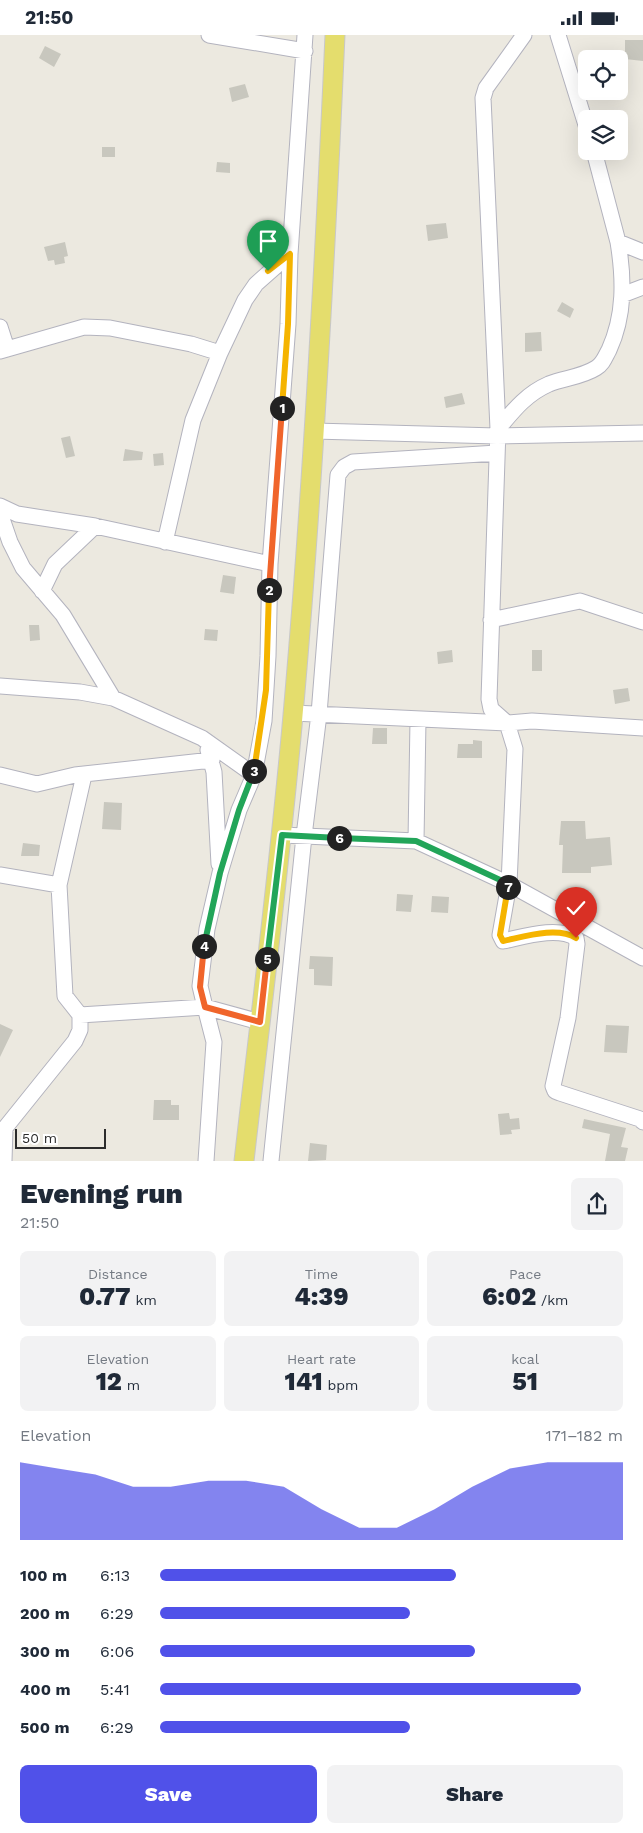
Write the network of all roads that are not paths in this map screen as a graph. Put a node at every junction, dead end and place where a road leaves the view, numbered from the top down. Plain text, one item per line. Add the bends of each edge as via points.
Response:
1 (209, 35) edge
2 (305, 35) edge
3 (335, 35) edge
4 (524, 35) edge
5 (558, 35) edge
6 (305, 51) junction
7 (581, 110) edge
8 (596, 160) edge
9 (618, 242) junction
10 (643, 252) edge
11 (290, 254) junction
12 (643, 287) edge
13 (622, 295) junction
14 (0, 327) edge
15 (3, 350) edge
16 (220, 353) junction
17 (314, 431) junction
18 (498, 432) junction
19 (643, 433) edge
20 (497, 453) junction
21 (0, 506) edge
22 (0, 513) edge
23 (95, 526) junction
24 (165, 542) junction
25 (270, 564) junction
26 (42, 591) junction
27 (491, 620) junction
28 (643, 622) edge
29 (0, 686) edge
30 (113, 698) junction
31 (293, 713) junction
32 (319, 713) junction
33 (418, 720) junction
34 (507, 723) junction
35 (643, 728) edge
36 (202, 738) junction
37 (212, 760) junction
38 (0, 775) edge
39 (84, 775) junction
40 (254, 775) junction
41 (282, 835) junction
42 (304, 836) junction
43 (416, 841) junction
44 (220, 873) junction
45 (0, 875) edge
46 (509, 884) junction
47 (59, 885) junction
48 (643, 958) edge
49 (205, 1007) junction
50 (80, 1015) junction
51 (260, 1022) junction
52 (643, 1122) edge
53 (4, 1161) edge
54 (206, 1161) edge
55 (244, 1161) edge
56 (271, 1161) edge

1 - 6 street
2 - 6 street
3 - 17 main road
4 - 18 street via 486,88 483,98
5 - 7 street
6 - 11 street
8 - 9 street
9 - 10 street
9 - 13 street
11 - 16 street via 256,284 244,300
11 - 25 street via 288,324
12 - 13 street
13 - 18 street via 617,333 603,362 588,372 531,394 519,403
14 - 15 street
15 - 16 street via 84,327 110,328 191,343
16 - 24 street via 193,421
17 - 18 street
17 - 31 main road
18 - 19 street
18 - 20 street
20 - 27 street
20 - 32 street via 352,463 338,475
21 - 23 street via 17,514
22 - 26 street via 15,555
23 - 24 street
23 - 26 street via 54,565
24 - 25 street
25 - 40 street via 264,721
26 - 30 street via 63,615
27 - 28 street via 580,601
27 - 34 street via 489,705
29 - 30 street
30 - 36 street
31 - 32 street
31 - 41 main road
32 - 33 street
32 - 42 street
33 - 34 street
33 - 43 street
34 - 35 street via 532,721
34 - 46 street via 515,749
36 - 37 street
36 - 40 street
37 - 39 street
37 - 44 street
38 - 39 street via 37,784
39 - 47 street
40 - 44 street via 239,810
41 - 42 street
41 - 51 main road
42 - 43 street
42 - 56 street
43 - 46 street
44 - 49 street via 202,965 200,987
45 - 47 street
46 - 48 street
46 - 52 street via 500,935 503,941 548,933 571,935 577,941 574,987 553,1086 555,1091
47 - 50 street via 65,996
49 - 50 street
49 - 51 street
49 - 54 street via 214,1042
50 - 53 street via 80,1030 75,1041 5,1128
51 - 55 main road

